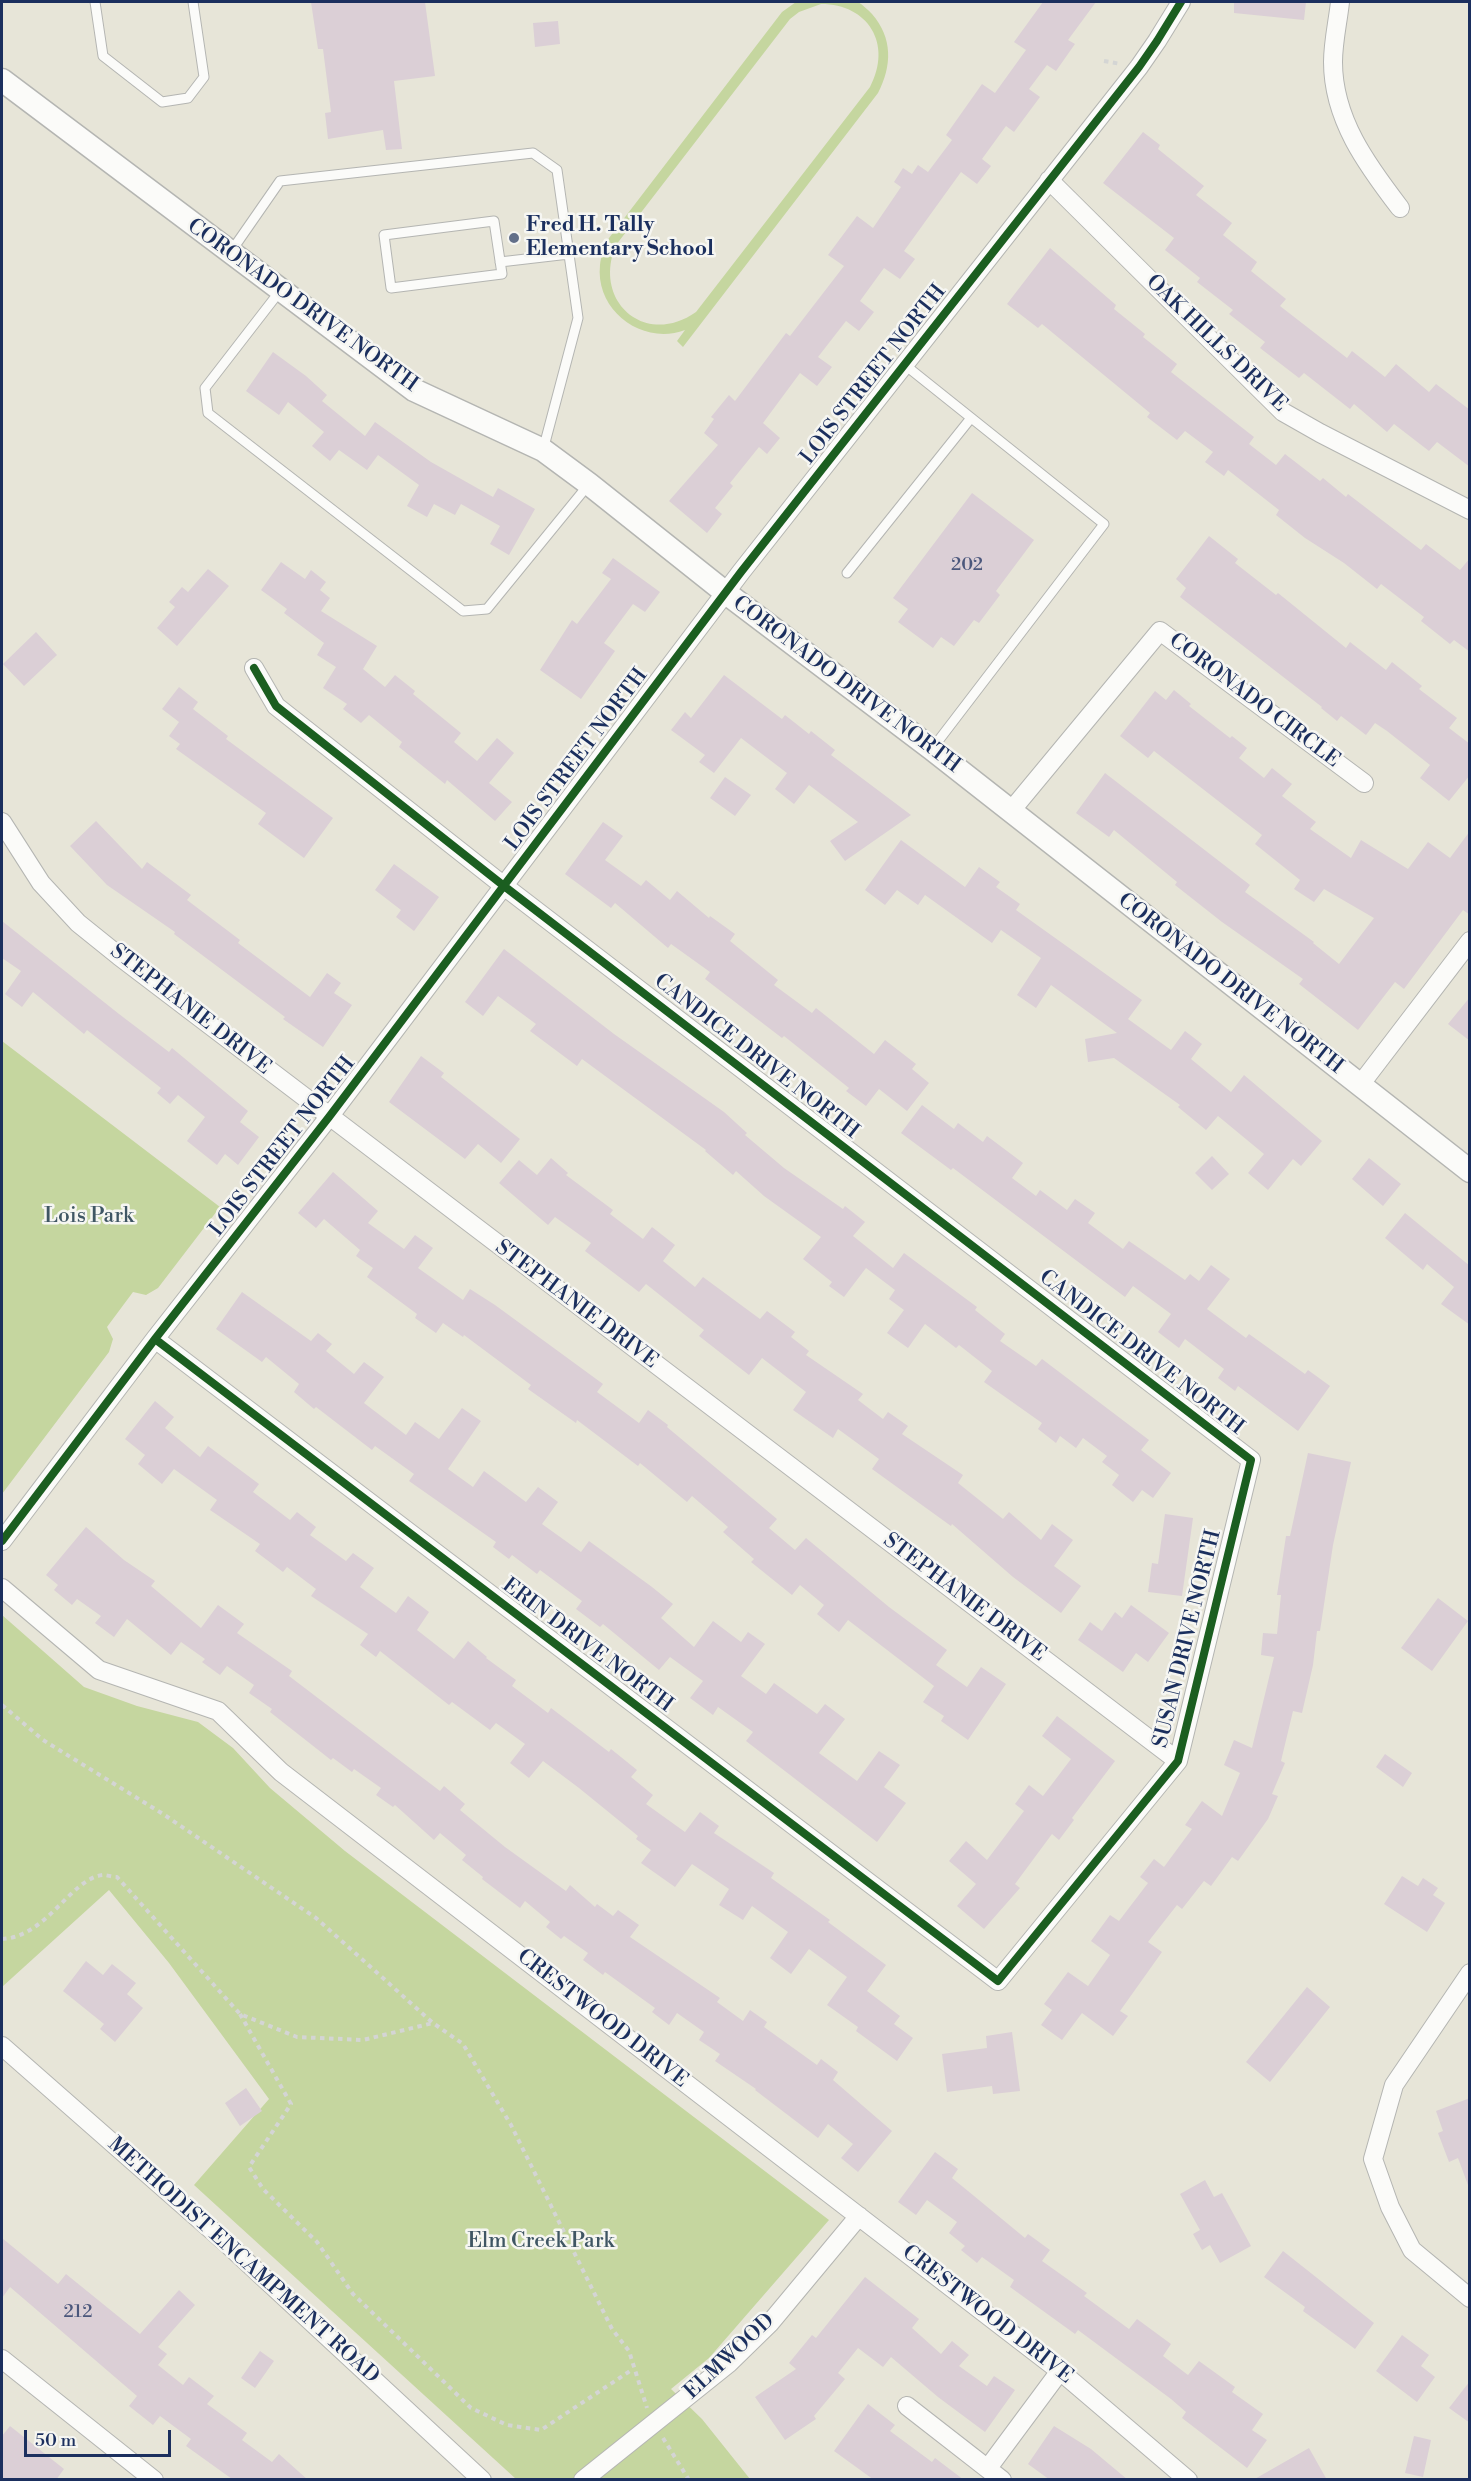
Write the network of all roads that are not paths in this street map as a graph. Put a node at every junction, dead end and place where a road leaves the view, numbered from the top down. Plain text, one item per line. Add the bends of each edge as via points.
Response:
1 (95, 2) edge
2 (193, 2) edge
3 (1180, 2) edge
4 (1340, 2) edge
5 (2, 80) edge
6 (1049, 180) junction
7 (1400, 208) dead end
8 (230, 254) junction
9 (569, 254) junction
10 (500, 262) junction
11 (280, 291) junction
12 (905, 365) junction
13 (971, 418) junction
14 (543, 450) junction
15 (589, 484) junction
16 (1470, 510) edge
17 (847, 573) dead end
18 (726, 593) junction
19 (255, 668) dead end
20 (932, 749) junction
21 (1364, 783) dead end
22 (1010, 812) junction
23 (2, 822) edge
24 (504, 886) junction
25 (1470, 941) edge
26 (1360, 1085) junction
27 (329, 1117) junction
28 (1470, 1171) edge
29 (155, 1340) junction
30 (1251, 1460) joint
31 (2, 1541) edge
32 (2, 1588) edge
33 (1178, 1761) junction
34 (1470, 1973) edge
35 (998, 1981) joint
36 (2, 2046) edge
37 (859, 2216) junction
38 (1470, 2298) edge
39 (2, 2359) edge
40 (1060, 2371) junction
41 (907, 2406) dead end
42 (995, 2474) edge
43 (154, 2480) edge
44 (482, 2480) edge
45 (583, 2480) edge
46 (1188, 2480) edge

1 - 2 lane via 103,56 162,102 188,98 204,77
3 - 6 street, LOIS STREET NORTH via 1139,67
4 - 7 street via 1333,62 1340,103 1357,149
5 - 8 street, CORONADO DRIVE NORTH
6 - 12 street, LOIS STREET NORTH
6 - 16 street, OAK HILLS DRIVE via 1283,412
8 - 9 lane via 280,181 533,153 557,170
8 - 11 street, CORONADO DRIVE NORTH
9 - 10 lane
9 - 14 lane via 578,318
10 - 10 lane via 502,274 391,288 384,235 494,220
11 - 14 street, CORONADO DRIVE NORTH via 414,390
11 - 15 lane via 205,388 208,413 464,611 487,609
12 - 13 lane
12 - 18 street, LOIS STREET NORTH
13 - 17 lane
13 - 20 lane via 1104,524
14 - 15 street, CORONADO DRIVE NORTH
15 - 18 street, CORONADO DRIVE NORTH
18 - 20 street, CORONADO DRIVE NORTH
18 - 24 street, LOIS STREET NORTH
19 - 24 street, CANDICE DRIVE NORTH via 276,706
20 - 22 street, CORONADO DRIVE NORTH
21 - 22 street, CORONADO CIRCLE via 1160,631
22 - 26 street, CORONADO DRIVE NORTH
23 - 27 street, STEPHANIE DRIVE via 41,883 78,923
24 - 27 street, LOIS STREET NORTH
24 - 30 street, CANDICE DRIVE NORTH
25 - 26 street
26 - 28 street, CORONADO DRIVE NORTH
27 - 29 street, LOIS STREET NORTH
27 - 33 street, STEPHANIE DRIVE
29 - 31 street, LOIS STREET NORTH
29 - 35 street, ERIN DRIVE NORTH
30 - 33 street, SUSAN DRIVE NORTH
32 - 37 street, CRESTWOOD DRIVE via 99,1670 218,1711 281,1772
33 - 35 street, SUSAN DRIVE NORTH
34 - 38 street via 1394,2085 1373,2158 1389,2207 1412,2250
36 - 44 street, METHODIST ENCAMPMENT ROAD via 224,2241
37 - 40 street, CRESTWOOD DRIVE
37 - 45 street, ELMWOOD via 770,2323 728,2364
39 - 43 street
40 - 42 street
40 - 46 street, CRESTWOOD DRIVE
41 - 42 street

